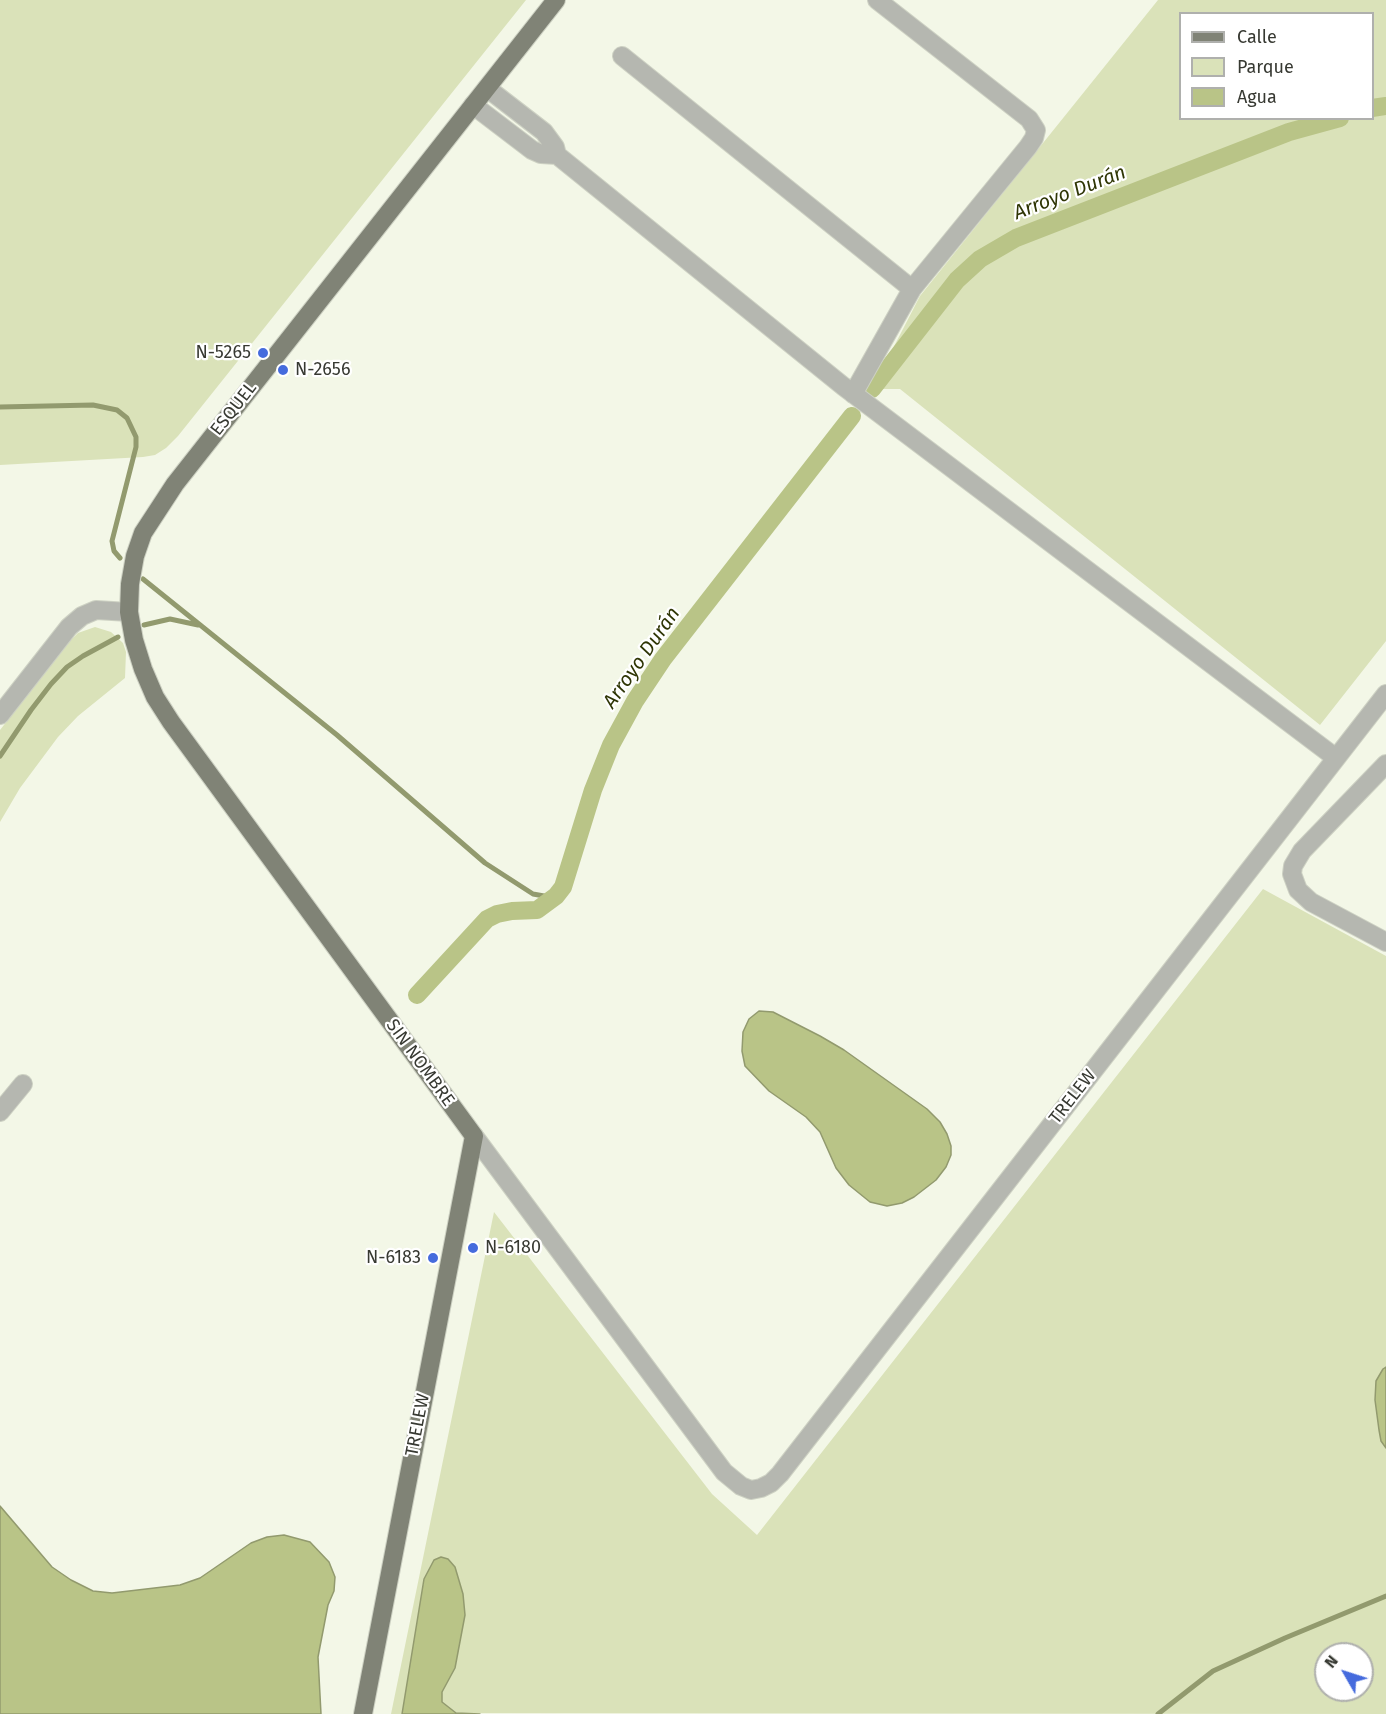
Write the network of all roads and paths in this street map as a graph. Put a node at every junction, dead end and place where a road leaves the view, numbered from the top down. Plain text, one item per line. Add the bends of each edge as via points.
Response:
1 (556, 0) edge
2 (877, 0) edge
3 (622, 56) dead end
4 (487, 88) junction
5 (473, 105) junction
6 (557, 154) junction
7 (912, 289) junction
8 (853, 394) junction
9 (129, 612) junction
10 (1386, 694) edge
11 (0, 715) edge
12 (1336, 758) junction
13 (1386, 764) edge
14 (1386, 942) edge
15 (23, 1084) dead end
16 (0, 1112) edge
17 (474, 1136) junction
18 (751, 1490) joint
19 (363, 1714) edge

1 - 4 main road, ESQUEL
2 - 7 street via 1029,119 1036,130 1028,147
3 - 7 street
4 - 5 main road, ESQUEL
4 - 6 street via 544,132
5 - 6 street via 532,150
5 - 9 main road, ESQUEL via 158,508 135,556
6 - 8 street
7 - 8 street
8 - 12 street
9 - 11 street via 96,610 82,616
9 - 17 main road, SIN NOMBRE via 143,669 171,722
10 - 12 street, TRELEW
12 - 18 street, TRELEW via 780,1474 771,1483
13 - 14 street via 1302,851 1292,874 1298,890 1311,902
15 - 16 street
17 - 18 street, SIN NOMBRE via 724,1472
17 - 19 main road, TRELEW

